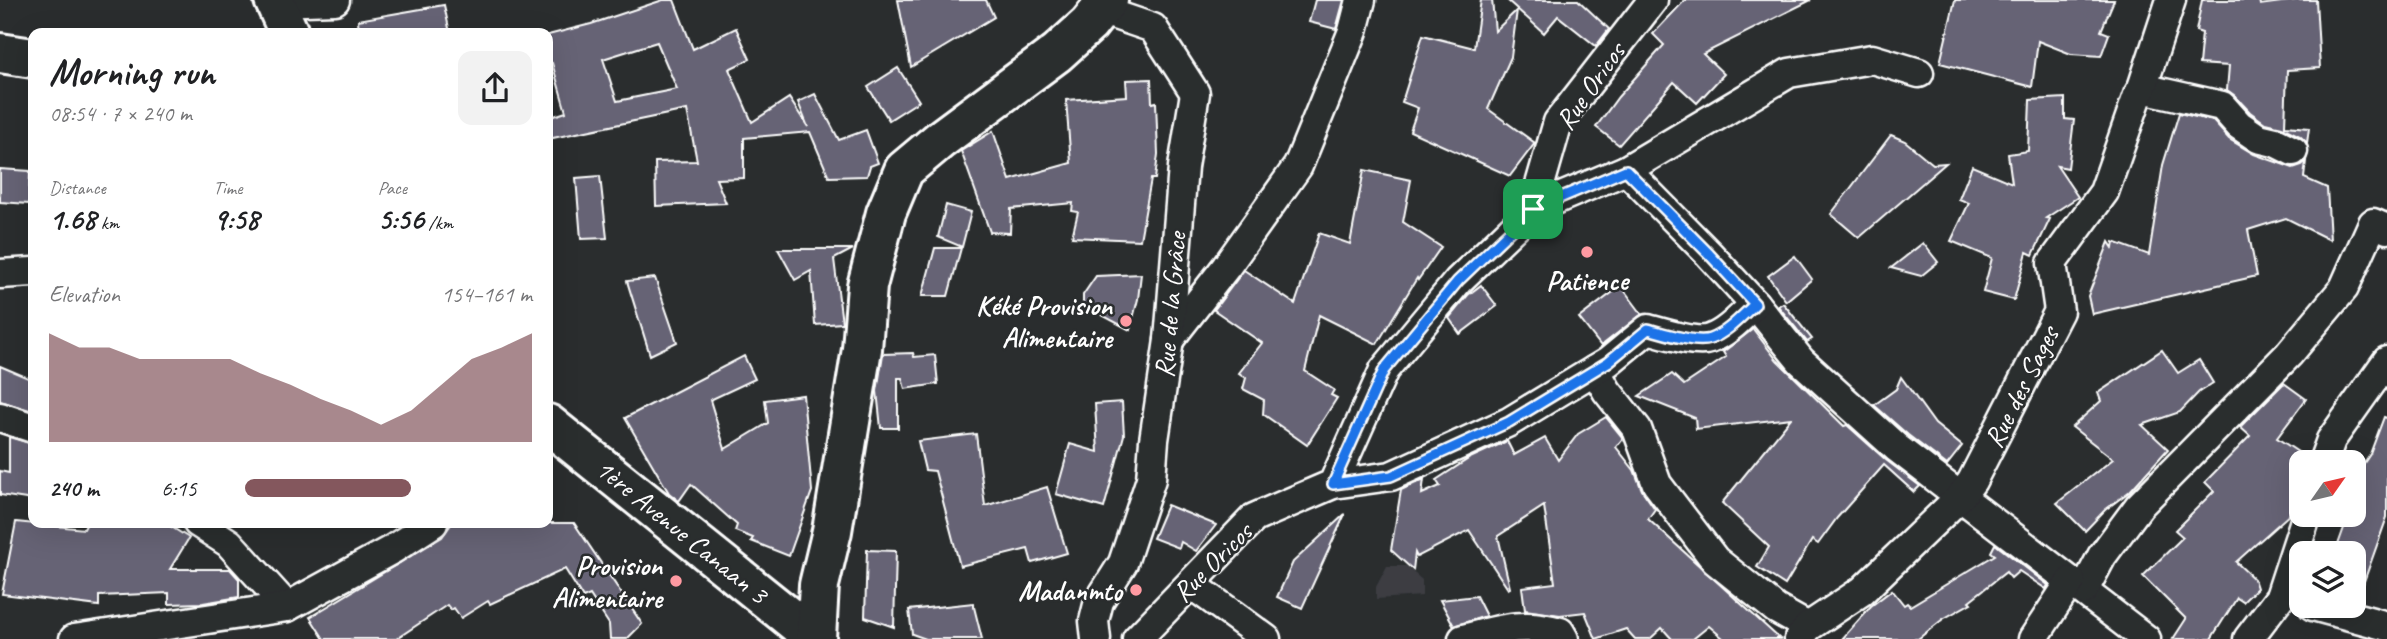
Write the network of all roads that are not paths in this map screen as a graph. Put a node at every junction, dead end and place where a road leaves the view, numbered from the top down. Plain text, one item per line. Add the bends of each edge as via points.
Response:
1 (335, 0) edge
2 (1360, 0) edge
3 (1653, 0) edge
4 (2171, 0) edge
5 (1102, 3) edge
6 (279, 12) edge
7 (0, 53) edge
8 (28, 57) edge
9 (1919, 73) dead end
10 (2142, 88) junction
11 (2293, 151) dead end
12 (1626, 170) junction
13 (1533, 209) junction
14 (2387, 229) edge
15 (28, 272) edge
16 (0, 274) edge
17 (1755, 304) junction
18 (1169, 340) junction
19 (2387, 361) edge
20 (1595, 370) junction
21 (0, 417) edge
22 (28, 426) edge
23 (554, 437) edge
24 (2327, 450) edge
25 (1333, 484) junction
26 (1961, 496) junction
27 (206, 528) edge
28 (425, 528) edge
29 (1191, 584) junction
30 (2078, 585) junction
31 (2289, 601) edge
32 (287, 607) junction
33 (2357, 618) edge
34 (2387, 626) edge
35 (1804, 633) edge
36 (74, 639) edge
37 (816, 639) edge
38 (1096, 639) edge
39 (1137, 639) edge
40 (1266, 639) edge
41 (1464, 639) edge
42 (1564, 639) edge
43 (2033, 639) edge
44 (2146, 639) edge
45 (2248, 639) edge

1 - 6 street
2 - 18 street via 1353,31 1298,166
3 - 13 street, Rue Oricos via 1558,122
4 - 10 street, Rue des Sages
5 - 18 street, Rue de la Grâce via 1153,27 1195,93 1183,167
5 - 37 street via 1090,24 1057,53 904,170 886,213 867,286 862,349 832,531 818,585
7 - 8 street
9 - 12 street via 1872,59 1789,73
10 - 11 street via 2222,106 2258,138
10 - 26 street, Rue des Sages via 2104,192 2052,263 2059,311
12 - 13 street
12 - 17 street
13 - 25 street via 1458,281 1384,370
14 - 30 street via 2373,223 2344,288 2289,354 2139,506
15 - 16 street
17 - 20 street, Rue Oricos via 1708,340 1648,329
17 - 26 street via 1801,361 1898,448
18 - 38 street, Rue de la Grâce via 1151,479 1123,563 1100,601 1094,621
19 - 24 street
20 - 25 street, Rue Oricos via 1509,422 1391,476
20 - 35 street via 1637,429 1657,484 1715,560
21 - 22 street
23 - 37 street, 1ère Avenue Canaan 3
25 - 29 street, Rue Oricos via 1254,518
26 - 30 street
26 - 35 street, Rue des Sages via 1862,591
27 - 32 street via 229,543
28 - 32 street
29 - 39 street, Rue Oricos
29 - 40 street
30 - 43 street
30 - 44 street
31 - 45 street
32 - 36 street
33 - 34 street
41 - 42 street via 1516,626 1540,626 1560,632

